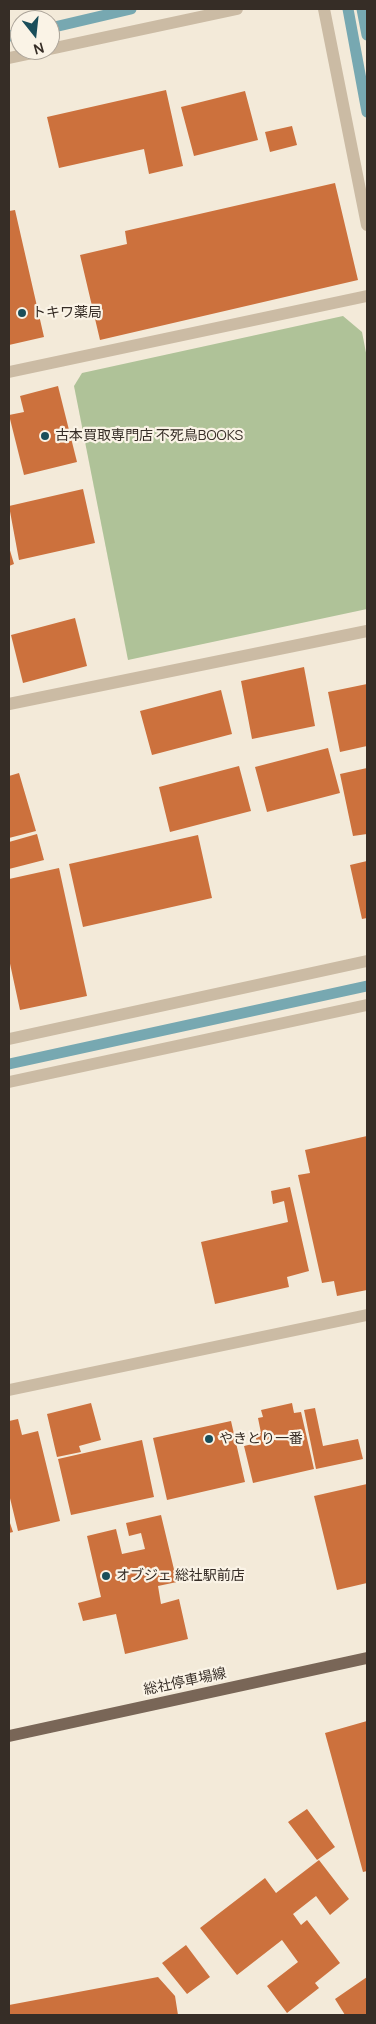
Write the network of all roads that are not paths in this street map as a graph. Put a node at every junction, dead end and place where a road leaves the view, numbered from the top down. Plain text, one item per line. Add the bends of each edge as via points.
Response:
1 (237, 9) edge
2 (324, 9) edge
3 (60, 48) edge
4 (367, 225) edge
5 (367, 296) edge
6 (9, 372) edge
7 (367, 631) edge
8 (9, 704) edge
9 (367, 961) edge
10 (367, 1005) edge
11 (9, 1039) edge
12 (9, 1082) edge
13 (367, 1315) edge
14 (9, 1390) edge
15 (367, 1658) edge
16 (9, 1736) edge

1 - 3 street
2 - 4 street
5 - 6 street
7 - 8 street
9 - 11 street
10 - 12 street
13 - 14 street
15 - 16 main road, 総社停車場線

